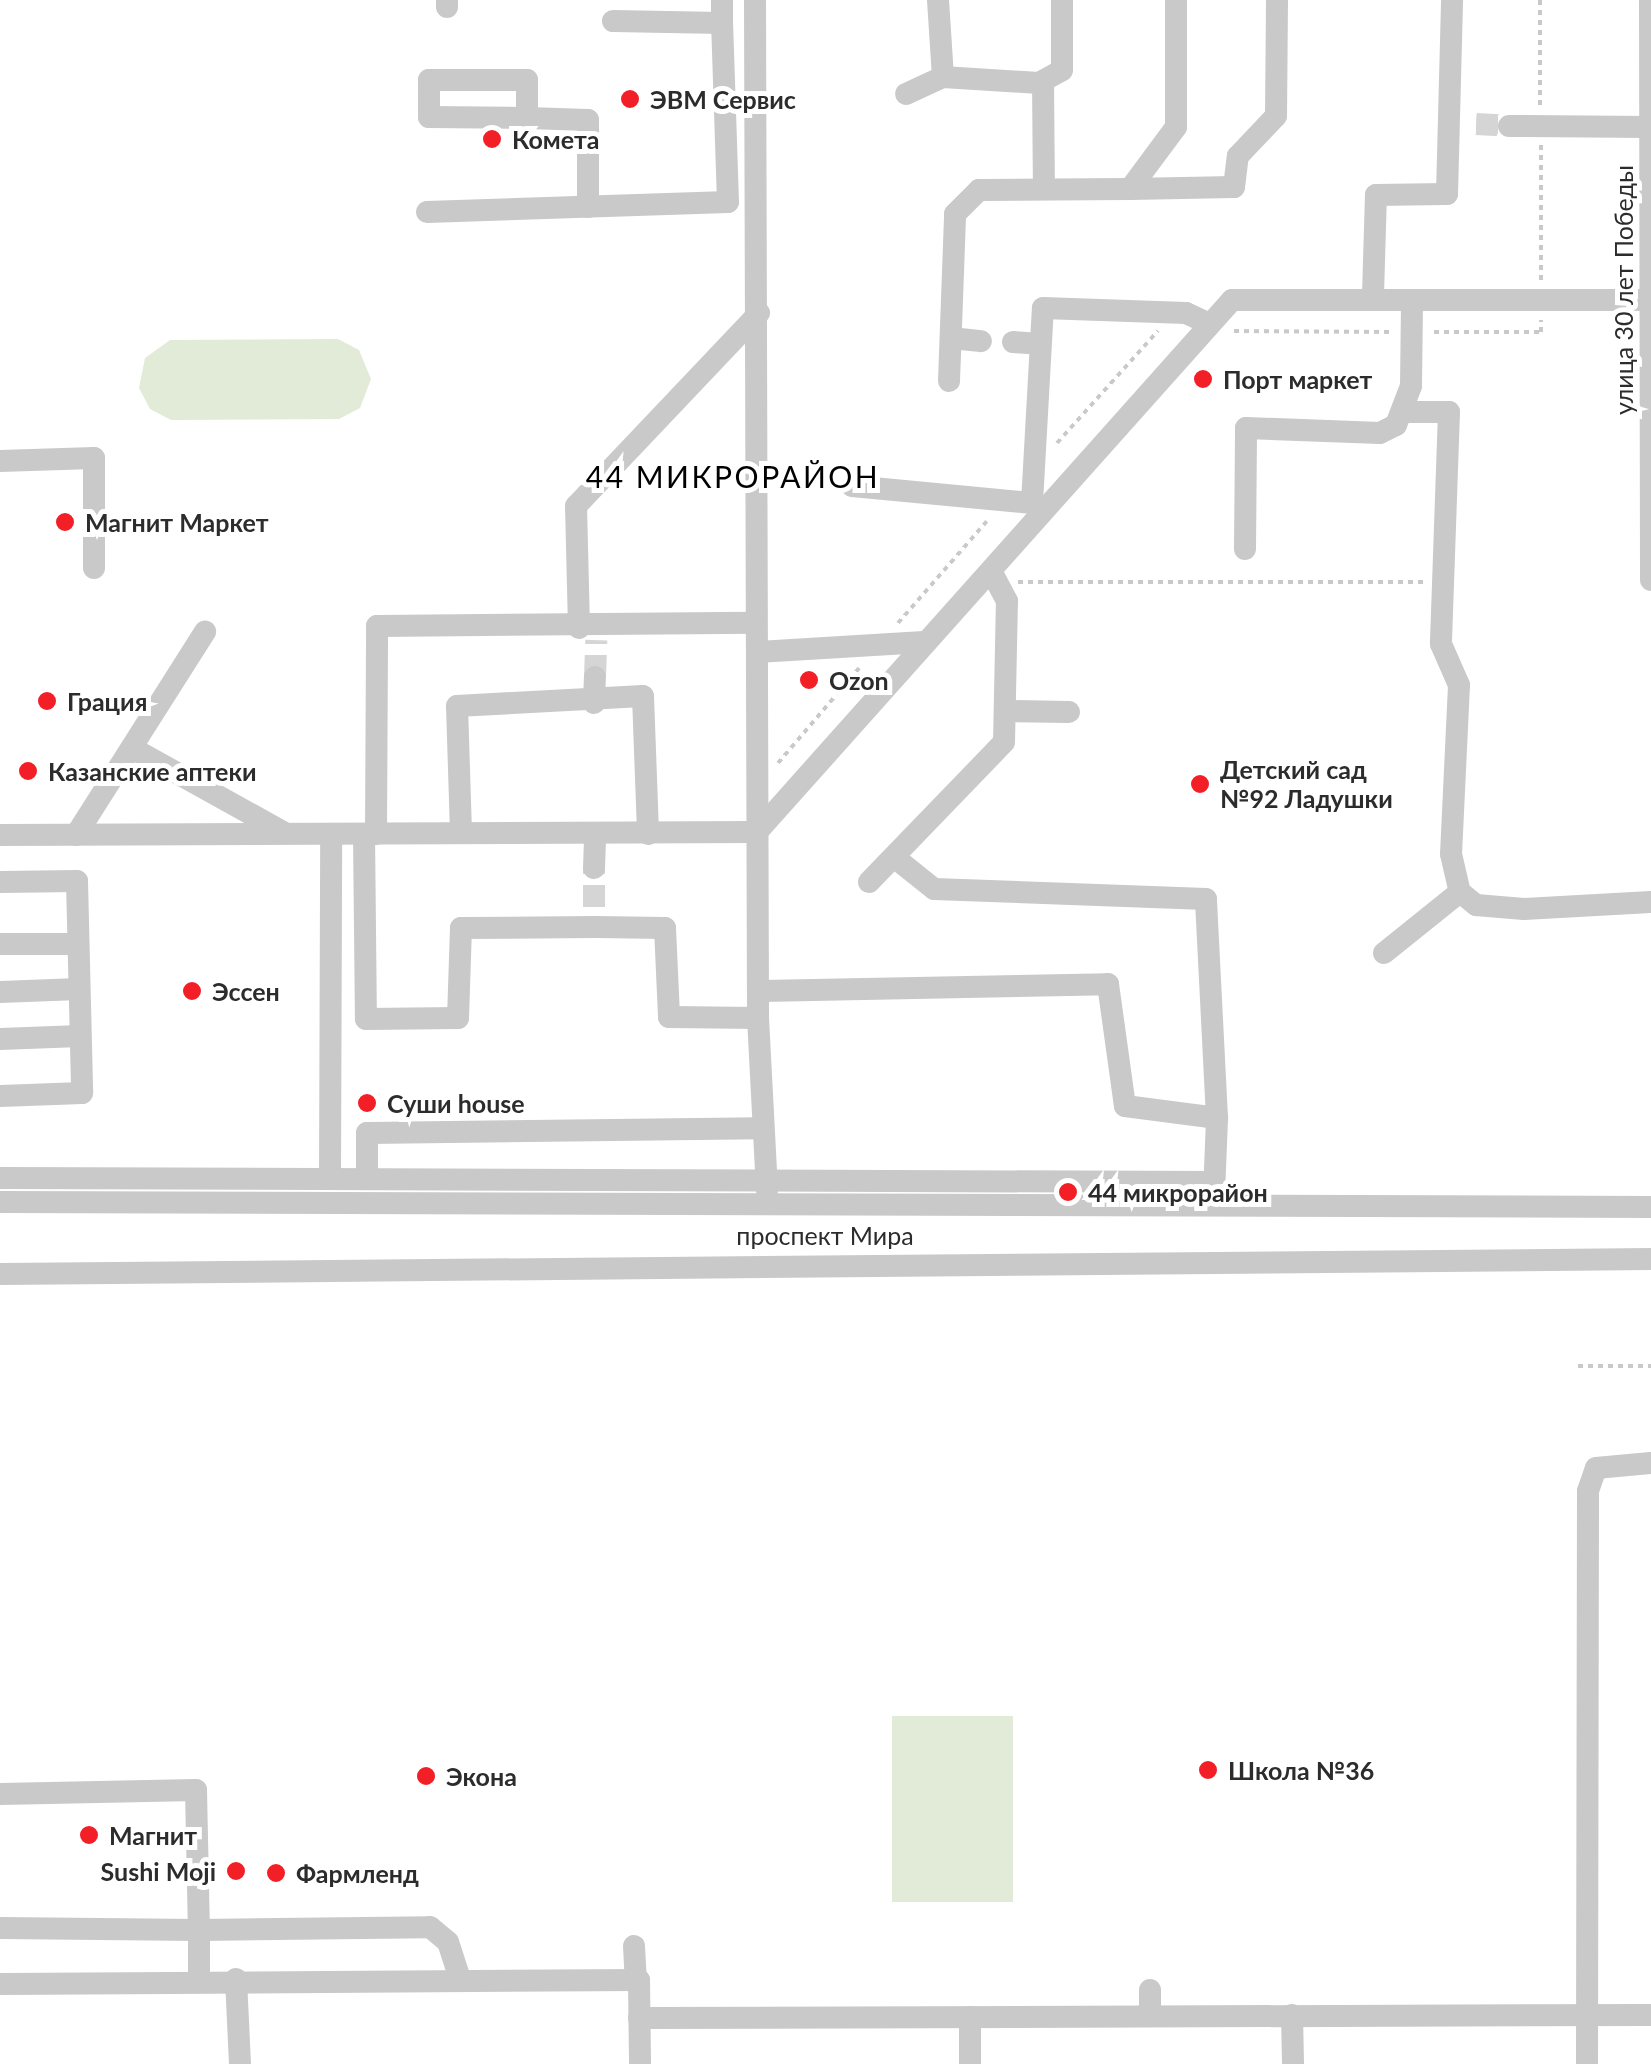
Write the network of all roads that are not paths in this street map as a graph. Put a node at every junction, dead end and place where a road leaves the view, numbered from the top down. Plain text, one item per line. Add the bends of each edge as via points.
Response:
1 (756, 0) edge
2 (938, 0) edge
3 (1062, 0) edge
4 (1176, 0) edge
5 (1277, 0) edge
6 (1452, 0) edge
7 (1650, 0) edge
8 (722, 11) edge
9 (614, 22) dead end
10 (942, 78) junction
11 (1043, 81) junction
12 (906, 94) dead end
13 (528, 118) dead end
14 (1509, 126) tunnel mouth
15 (1650, 127) edge
16 (1650, 186) edge
17 (1130, 188) junction
18 (1044, 190) junction
19 (588, 207) junction
20 (427, 212) dead end
21 (1373, 295) junction
22 (1650, 300) edge
23 (1412, 302) junction
24 (759, 313) junction
25 (1204, 327) junction
26 (951, 338) junction
27 (981, 341) dead end
28 (1013, 342) dead end
29 (1040, 344) junction
30 (949, 381) dead end
31 (1408, 412) junction
32 (0, 461) edge
33 (852, 486) dead end
34 (1037, 505) junction
35 (1245, 550) dead end
36 (94, 568) dead end
37 (996, 578) junction
38 (1651, 580) edge
39 (755, 624) junction
40 (590, 631) junction
41 (205, 632) dead end
42 (924, 642) junction
43 (756, 652) junction
44 (595, 678) tunnel mouth
45 (594, 703) junction
46 (1008, 711) junction
47 (1069, 712) dead end
48 (132, 748) junction
49 (757, 832) junction
50 (460, 833) junction
51 (595, 833) junction
52 (286, 834) junction
53 (331, 834) junction
54 (370, 834) junction
55 (648, 834) junction
56 (0, 835) edge
57 (76, 835) junction
58 (894, 857) junction
59 (594, 868) tunnel mouth
60 (0, 882) edge
61 (870, 882) dead end
62 (1460, 892) junction
63 (1651, 902) edge
64 (0, 944) edge
65 (78, 944) junction
66 (1384, 954) dead end
67 (78, 989) junction
68 (0, 992) edge
69 (759, 992) junction
70 (758, 1018) junction
71 (80, 1036) junction
72 (0, 1038) edge
73 (0, 1096) edge
74 (1216, 1118) junction
75 (760, 1128) junction
76 (0, 1178) edge
77 (330, 1178) junction
78 (367, 1178) junction
79 (765, 1180) junction
80 (1214, 1194) junction
81 (0, 1202) edge
82 (770, 1204) junction
83 (1651, 1207) edge
84 (1651, 1259) edge
85 (0, 1274) edge
86 (1651, 1463) edge
87 (0, 1794) edge
88 (0, 1928) edge
89 (199, 1930) junction
90 (634, 1946) dead end
91 (199, 1980) junction
92 (236, 1980) junction
93 (460, 1980) junction
94 (636, 1980) junction
95 (0, 1984) edge
96 (1150, 1990) dead end
97 (1292, 2015) junction
98 (1651, 2015) edge
99 (970, 2016) junction
100 (1150, 2016) junction
101 (639, 2018) junction
102 (1587, 2018) junction
103 (240, 2064) edge
104 (640, 2064) edge
105 (970, 2064) edge
106 (1293, 2064) edge
107 (1587, 2064) edge

1 - 24 street
2 - 10 street
3 - 11 street via 1062,70
4 - 17 street via 1176,127
5 - 17 street via 1276,116 1238,156 1234,187
6 - 21 street via 1465,125 1447,194 1376,195
7 - 15 street, улица 30 лет Победы
8 - 9 street
8 - 19 street via 728,202
10 - 11 street
10 - 12 street
11 - 18 street
13 - 19 street via 588,120
14 - 15 street
15 - 16 street, улица 30 лет Победы
16 - 22 street, улица 30 лет Победы
17 - 18 street
18 - 26 street via 978,190 955,214
19 - 20 street
21 - 23 street
21 - 25 street via 1232,300
22 - 23 street
22 - 38 street, улица 30 лет Победы
23 - 31 street
24 - 39 street
24 - 40 street via 576,506
25 - 29 street via 1174,313 1043,308
25 - 34 street
26 - 27 street
26 - 30 street
28 - 29 street
29 - 34 street
31 - 35 street via 1380,433 1246,428
31 - 62 street via 1448,412 1442,644 1458,685 1451,854
32 - 36 street via 94,458
33 - 34 street
34 - 37 street
37 - 42 street
37 - 46 street
39 - 40 street
39 - 43 street
40 - 54 street via 377,626
41 - 48 street
42 - 43 street
42 - 49 street
43 - 49 street
44 - 45 street
45 - 50 street via 457,706
45 - 55 street via 644,696
46 - 47 street
46 - 58 street via 1004,742
48 - 52 street
48 - 57 street
49 - 55 street
49 - 69 street
50 - 51 street
50 - 54 street
51 - 55 street
51 - 59 street
52 - 53 street
52 - 57 street
53 - 54 street
53 - 77 street
54 - 70 street via 366,1019 458,1018 461,928 594,917 665,928 669,1016
56 - 57 street
58 - 61 street
58 - 74 street via 934,889 1206,899
60 - 65 street via 77,881
62 - 63 street via 1476,905 1524,910
62 - 66 street
64 - 65 street
65 - 67 street
67 - 68 street
67 - 71 street
69 - 70 street
69 - 74 street via 1108,984 1125,1106
70 - 75 street
71 - 72 street
71 - 73 street via 82,1093
74 - 80 street
75 - 78 street via 367,1132
75 - 79 street
76 - 77 street
77 - 78 street
78 - 79 street
79 - 80 street
79 - 82 street
80 - 82 street, проспект Мира
80 - 83 street, проспект Мира
81 - 82 street, проспект Мира
84 - 85 street, проспект Мира
86 - 102 street via 1596,1468 1588,1491 1578,1891
87 - 89 street via 196,1790
88 - 89 street
89 - 91 street
89 - 93 street via 430,1927 448,1942
90 - 94 street
91 - 92 street
91 - 95 street
92 - 93 street
92 - 103 street
93 - 94 street
94 - 101 street
96 - 100 street
97 - 100 street
97 - 102 street
97 - 106 street
98 - 102 street
99 - 100 street
99 - 101 street
99 - 105 street
101 - 104 street
102 - 107 street

